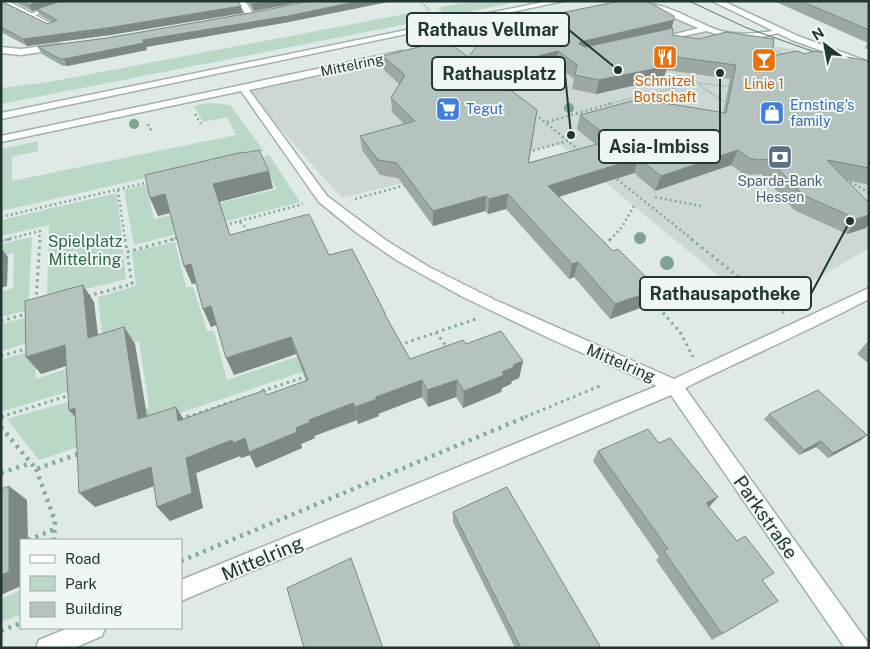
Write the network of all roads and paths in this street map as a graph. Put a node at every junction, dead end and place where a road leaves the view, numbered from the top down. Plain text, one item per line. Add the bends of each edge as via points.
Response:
1 (1, 1) edge
2 (76, 1) edge
3 (241, 1) edge
4 (420, 1) edge
5 (560, 1) edge
6 (716, 1) edge
7 (729, 1) edge
8 (630, 8) edge
9 (431, 11) dead end
10 (30, 15) junction
11 (260, 15) edge
12 (251, 16) junction
13 (242, 18) edge
14 (54, 27) edge
15 (518, 30) edge
16 (703, 30) junction
17 (782, 32) junction
18 (649, 42) edge
19 (69, 46) edge
20 (1, 50) edge
21 (567, 60) edge
22 (869, 65) edge
23 (696, 82) junction
24 (732, 87) edge
25 (243, 88) junction
26 (508, 93) edge
27 (616, 102) junction
28 (625, 104) edge
29 (733, 108) edge
30 (531, 111) edge
31 (1, 116) edge
32 (546, 123) junction
33 (1, 139) edge
34 (569, 141) junction
35 (583, 153) edge
36 (523, 154) edge
37 (606, 171) edge
38 (844, 178) edge
39 (153, 181) edge
40 (414, 183) edge
41 (118, 190) junction
42 (869, 193) edge
43 (655, 197) dead end
44 (328, 203) junction
45 (634, 204) dead end
46 (701, 206) dead end
47 (1, 217) edge
48 (240, 222) junction
49 (221, 226) edge
50 (183, 236) edge
51 (255, 238) edge
52 (1, 241) edge
53 (127, 252) junction
54 (604, 252) edge
55 (869, 293) edge
56 (649, 297) edge
57 (84, 298) edge
58 (36, 302) edge
59 (502, 310) junction
60 (36, 312) edge
61 (1, 321) edge
62 (802, 327) junction
63 (436, 332) junction
64 (37, 346) edge
65 (390, 348) edge
66 (450, 353) edge
67 (1, 356) edge
68 (318, 372) edge
69 (680, 384) junction
70 (600, 386) dead end
71 (75, 393) edge
72 (251, 395) edge
73 (263, 400) edge
74 (1, 417) edge
75 (176, 421) edge
76 (1, 427) edge
77 (82, 453) edge
78 (31, 462) junction
79 (36, 469) junction
80 (1, 472) edge
81 (55, 529) junction
82 (30, 539) edge
83 (54, 539) edge
84 (182, 561) edge
85 (182, 591) edge
86 (20, 623) edge
87 (92, 629) edge
88 (1, 631) edge
89 (47, 648) edge
90 (858, 648) edge

1 - 10 street
2 - 10 lane
3 - 12 street
4 - 9 path
5 - 31 street
6 - 17 street
7 - 17 street
8 - 16 street via 660,8
10 - 14 street
11 - 12 street
12 - 13 street
15 - 25 street, Mittelring
16 - 17 street via 745,38
16 - 18 lane
16 - 23 path via 692,58
17 - 22 street
19 - 20 street via 21,52
21 - 26 path via 543,80 501,87
23 - 24 path
23 - 27 path
23 - 29 path
25 - 33 street, Mittelring
25 - 44 street, Mittelring
27 - 28 path
27 - 32 path
30 - 32 path
32 - 34 path
34 - 35 path
34 - 36 path
37 - 62 path
38 - 42 path
39 - 41 path
40 - 44 path
41 - 47 path
41 - 53 path
43 - 46 path
44 - 48 path
44 - 59 street, Mittelring via 384,246 438,279
45 - 54 path via 610,241 598,245
48 - 49 path
48 - 51 path
50 - 53 path
52 - 58 path via 40,231
53 - 57 path via 132,284
55 - 62 street, Mittelring
56 - 69 path via 668,317 693,357
59 - 63 path
59 - 69 street, Mittelring
60 - 61 path
62 - 69 street, Mittelring
63 - 65 path
63 - 66 path
64 - 67 path
68 - 73 path via 261,392
69 - 85 street, Mittelring
69 - 90 street, Parkstraße
70 - 84 path
71 - 74 path
72 - 75 path
76 - 78 path
77 - 79 path
78 - 79 path
78 - 80 path
79 - 81 path
81 - 82 path
81 - 83 path
86 - 88 path
87 - 89 street

